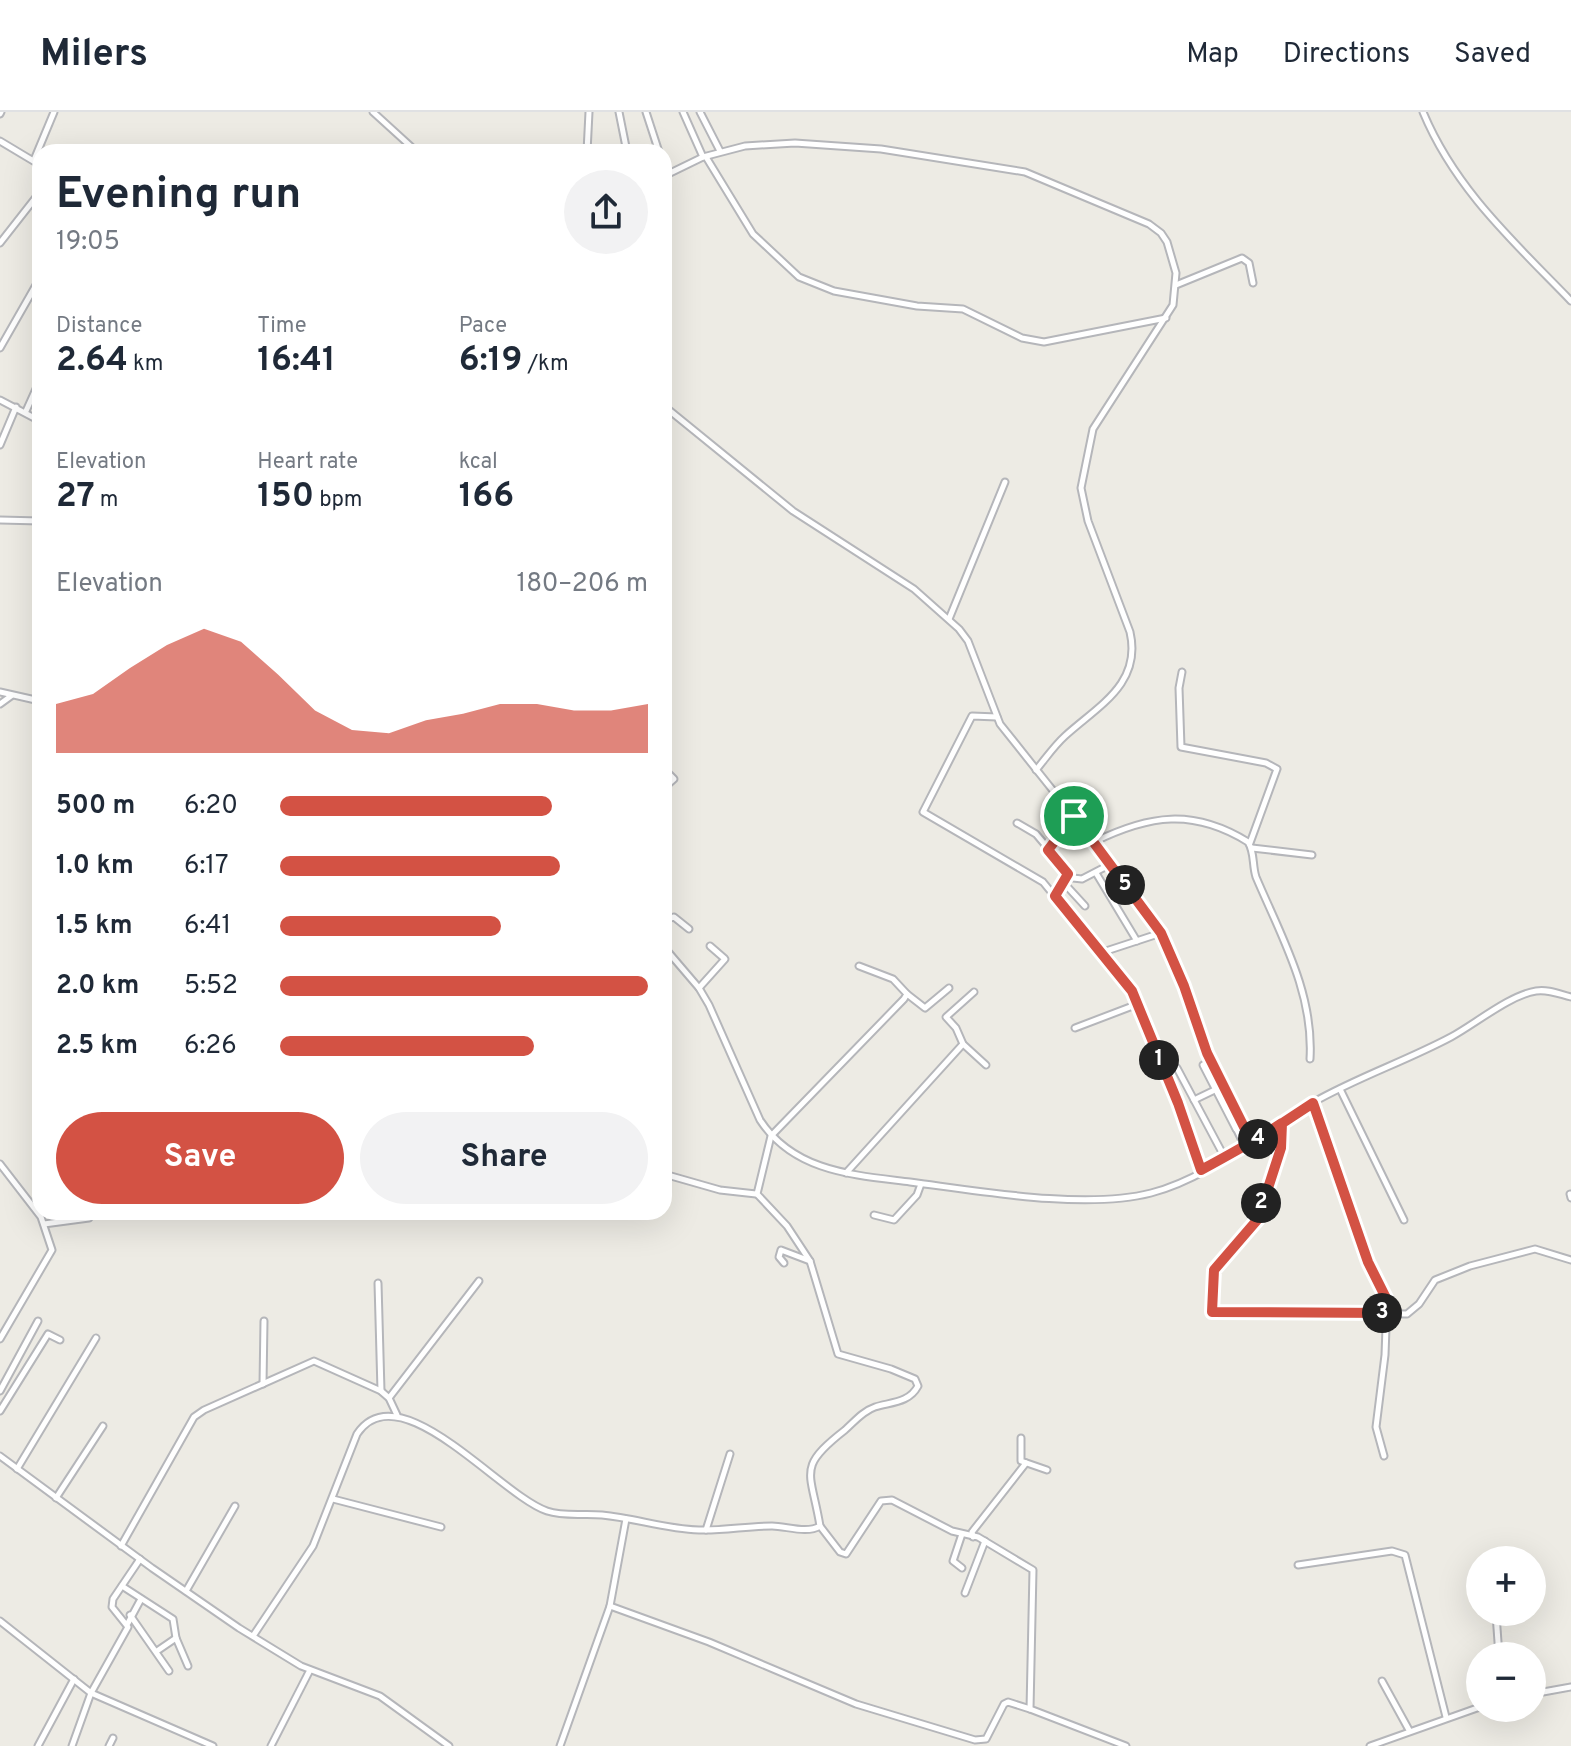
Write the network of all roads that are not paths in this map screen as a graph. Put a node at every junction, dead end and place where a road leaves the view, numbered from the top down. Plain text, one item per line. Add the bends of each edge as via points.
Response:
1 (54, 112) edge
2 (373, 112) edge
3 (589, 112) edge
4 (620, 112) edge
5 (646, 112) edge
6 (683, 112) edge
7 (700, 112) edge
8 (1423, 112) edge
9 (0, 141) edge
10 (43, 144) edge
11 (408, 144) edge
12 (587, 144) edge
13 (626, 144) edge
14 (656, 144) edge
15 (720, 151) junction
16 (704, 157) junction
17 (32, 159) edge
18 (672, 170) edge
19 (32, 202) edge
20 (0, 243) edge
21 (1253, 283) dead end
22 (1176, 285) junction
23 (32, 292) edge
24 (1571, 301) edge
25 (1167, 318) junction
26 (0, 348) edge
27 (32, 398) edge
28 (0, 400) edge
29 (16, 407) junction
30 (26, 411) junction
31 (672, 412) edge
32 (32, 415) edge
33 (0, 445) edge
34 (1005, 482) dead end
35 (0, 520) edge
36 (32, 521) edge
37 (949, 619) junction
38 (1182, 672) dead end
39 (0, 692) edge
40 (11, 696) junction
41 (32, 700) edge
42 (0, 704) edge
43 (997, 717) junction
44 (1036, 770) junction
45 (1074, 816) junction
46 (1017, 823) dead end
47 (1094, 842) junction
48 (1251, 846) junction
49 (1048, 850) junction
50 (1312, 855) dead end
51 (1109, 865) junction
52 (1096, 873) junction
53 (1068, 874) junction
54 (1063, 882) junction
55 (1055, 896) junction
56 (1085, 906) dead end
57 (672, 918) edge
58 (689, 929) dead end
59 (1161, 933) junction
60 (1137, 941) junction
61 (710, 946) dead end
62 (1100, 953) junction
63 (672, 956) edge
64 (859, 966) dead end
65 (699, 988) junction
66 (949, 988) dead end
67 (974, 992) dead end
68 (907, 994) junction
69 (1571, 995) edge
70 (1138, 1004) junction
71 (1075, 1028) dead end
72 (963, 1044) junction
73 (1310, 1059) dead end
74 (1211, 1061) junction
75 (986, 1065) dead end
76 (1177, 1068) dead end
77 (1223, 1086) junction
78 (1340, 1089) junction
79 (1215, 1090) junction
80 (1194, 1100) junction
81 (1313, 1103) junction
82 (1282, 1123) junction
83 (1243, 1125) junction
84 (1236, 1129) junction
85 (771, 1136) junction
86 (1252, 1143) junction
87 (1245, 1147) junction
88 (1225, 1158) junction
89 (0, 1164) edge
90 (1201, 1170) junction
91 (845, 1173) junction
92 (672, 1176) edge
93 (921, 1184) junction
94 (757, 1194) junction
95 (32, 1203) edge
96 (874, 1215) dead end
97 (42, 1220) edge
98 (74, 1220) edge
99 (1404, 1220) dead end
100 (44, 1224) junction
101 (1571, 1260) edge
102 (810, 1261) junction
103 (784, 1263) dead end
104 (479, 1281) dead end
105 (378, 1283) dead end
106 (1388, 1313) junction
107 (38, 1321) dead end
108 (264, 1321) dead end
109 (96, 1338) dead end
110 (0, 1339) edge
111 (60, 1340) dead end
112 (263, 1384) junction
113 (0, 1391) edge
114 (381, 1391) junction
115 (389, 1398) junction
116 (0, 1411) edge
117 (398, 1416) junction
118 (103, 1426) dead end
119 (1021, 1438) dead end
120 (730, 1454) dead end
121 (0, 1456) edge
122 (1384, 1456) dead end
123 (1026, 1463) junction
124 (17, 1469) junction
125 (1047, 1470) dead end
126 (56, 1498) junction
127 (333, 1499) junction
128 (235, 1506) dead end
129 (626, 1519) junction
130 (820, 1526) junction
131 (441, 1527) dead end
132 (706, 1530) junction
133 (962, 1534) junction
134 (973, 1537) junction
135 (985, 1541) junction
136 (121, 1546) junction
137 (140, 1559) junction
138 (1298, 1565) dead end
139 (962, 1568) dead end
140 (121, 1586) junction
141 (186, 1592) junction
142 (965, 1593) dead end
143 (141, 1599) junction
144 (610, 1606) junction
145 (130, 1615) junction
146 (0, 1621) edge
147 (128, 1623) junction
148 (253, 1636) junction
149 (176, 1638) junction
150 (157, 1651) junction
151 (188, 1666) dead end
152 (310, 1670) junction
153 (169, 1671) dead end
154 (74, 1679) junction
155 (1382, 1681) dead end
156 (1571, 1687) edge
157 (1546, 1691) edge
158 (91, 1693) junction
159 (1030, 1709) junction
160 (1466, 1711) edge
161 (1446, 1717) junction
162 (1409, 1730) junction
163 (113, 1738) dead end
164 (38, 1746) edge
165 (72, 1746) edge
166 (109, 1746) edge
167 (213, 1746) edge
168 (271, 1746) edge
169 (449, 1746) edge
170 (560, 1746) edge
171 (1126, 1746) edge
172 (1370, 1746) edge

1 - 10 street
2 - 11 street
3 - 12 street
4 - 13 street
5 - 14 street
6 - 16 street
7 - 15 street
8 - 24 street via 1438,149 1462,185
9 - 17 street
15 - 16 street
15 - 22 street via 795,143 924,155 1025,172 1149,224 1167,242
16 - 18 street
16 - 25 street via 753,234 799,277 834,291 963,309 1022,338 1044,342
19 - 20 street
21 - 22 street via 1249,263 1242,258
22 - 25 street
23 - 26 street
25 - 44 street via 1093,429 1081,488 1088,521 1130,632 1131,667
27 - 30 street
28 - 29 street
29 - 30 street
29 - 33 street
30 - 32 street
31 - 37 street via 810,524 914,589
34 - 37 street
35 - 36 street
37 - 43 street via 968,641
38 - 48 street via 1181,747 1277,769 1252,829
39 - 40 street
40 - 41 street
40 - 42 street
43 - 44 street
43 - 55 street via 972,716 923,812 1030,873
44 - 45 street
45 - 47 street
45 - 49 street
46 - 49 street via 1036,834
47 - 48 street via 1131,823 1187,820 1208,822
47 - 51 street
48 - 50 street
48 - 73 street via 1254,872 1288,946 1306,1004
49 - 53 street
51 - 52 street
51 - 59 street
52 - 53 street via 1077,879
52 - 60 street
53 - 54 street
54 - 55 street
54 - 56 street
55 - 62 street
57 - 58 street
59 - 60 street
59 - 74 street
60 - 62 street
61 - 65 street via 725,959
62 - 70 street
63 - 65 street
64 - 68 street via 893,979
65 - 85 street
66 - 68 street via 925,1008
67 - 72 street via 946,1017
68 - 85 street
69 - 78 street via 1525,993 1442,1041
70 - 71 street
70 - 90 street
72 - 75 street
72 - 91 street
74 - 77 street
74 - 79 street via 1203,1065
76 - 80 street
77 - 79 street
77 - 83 street
78 - 81 street
78 - 99 street
79 - 80 street
79 - 84 street
80 - 88 street
81 - 82 street
81 - 106 street
82 - 86 street
82 - 106 street via 1281,1148 1258,1219 1214,1270 1212,1312
83 - 84 street
83 - 86 street
84 - 87 street
85 - 91 street via 812,1163
85 - 94 street
86 - 87 street
87 - 88 street
88 - 90 street
89 - 95 street
90 - 93 street via 1155,1192 1108,1199
91 - 93 street
92 - 94 street
93 - 96 street via 894,1220
94 - 102 street
97 - 100 street
98 - 100 street
100 - 110 street via 52,1250
101 - 106 street via 1535,1249 1496,1258 1435,1280 1407,1314
102 - 103 street via 781,1250
102 - 130 street via 838,1354 891,1369 915,1379 918,1386 908,1397 868,1410 817,1452 810,1463 810,1479
104 - 115 street
105 - 114 street
106 - 122 street via 1376,1427
107 - 113 street
108 - 112 street
109 - 124 street
111 - 116 street via 48,1334
112 - 114 street via 314,1361
112 - 136 street via 196,1414
114 - 115 street
115 - 117 street
117 - 127 street via 378,1415 362,1425
117 - 129 street via 428,1428 546,1511
118 - 126 street
119 - 123 street via 1021,1461
120 - 132 street
121 - 124 street
123 - 125 street
123 - 134 street
124 - 126 street
126 - 136 street
127 - 131 street
127 - 148 street via 313,1546
128 - 141 street
129 - 132 street
129 - 144 street
130 - 132 street
130 - 133 street via 846,1554 887,1499
133 - 134 street
133 - 139 street via 953,1561
134 - 135 street
135 - 142 street
135 - 159 street via 1033,1570
136 - 137 street
137 - 140 street
137 - 141 street
138 - 161 street via 1392,1551 1405,1555
140 - 143 street
140 - 147 street via 111,1604
141 - 148 street
143 - 145 street
143 - 149 street via 173,1619
144 - 159 street via 856,1704 975,1740 986,1739 1004,1704
144 - 170 street
145 - 147 street
145 - 150 street
146 - 154 street
147 - 158 street
148 - 152 street
149 - 150 street
149 - 151 street
150 - 153 street
152 - 168 street
152 - 169 street via 369,1690
154 - 158 street
154 - 164 street
155 - 162 street
156 - 157 street
158 - 165 street
158 - 167 street
159 - 171 street
160 - 161 street
161 - 162 street
162 - 172 street
163 - 166 street

